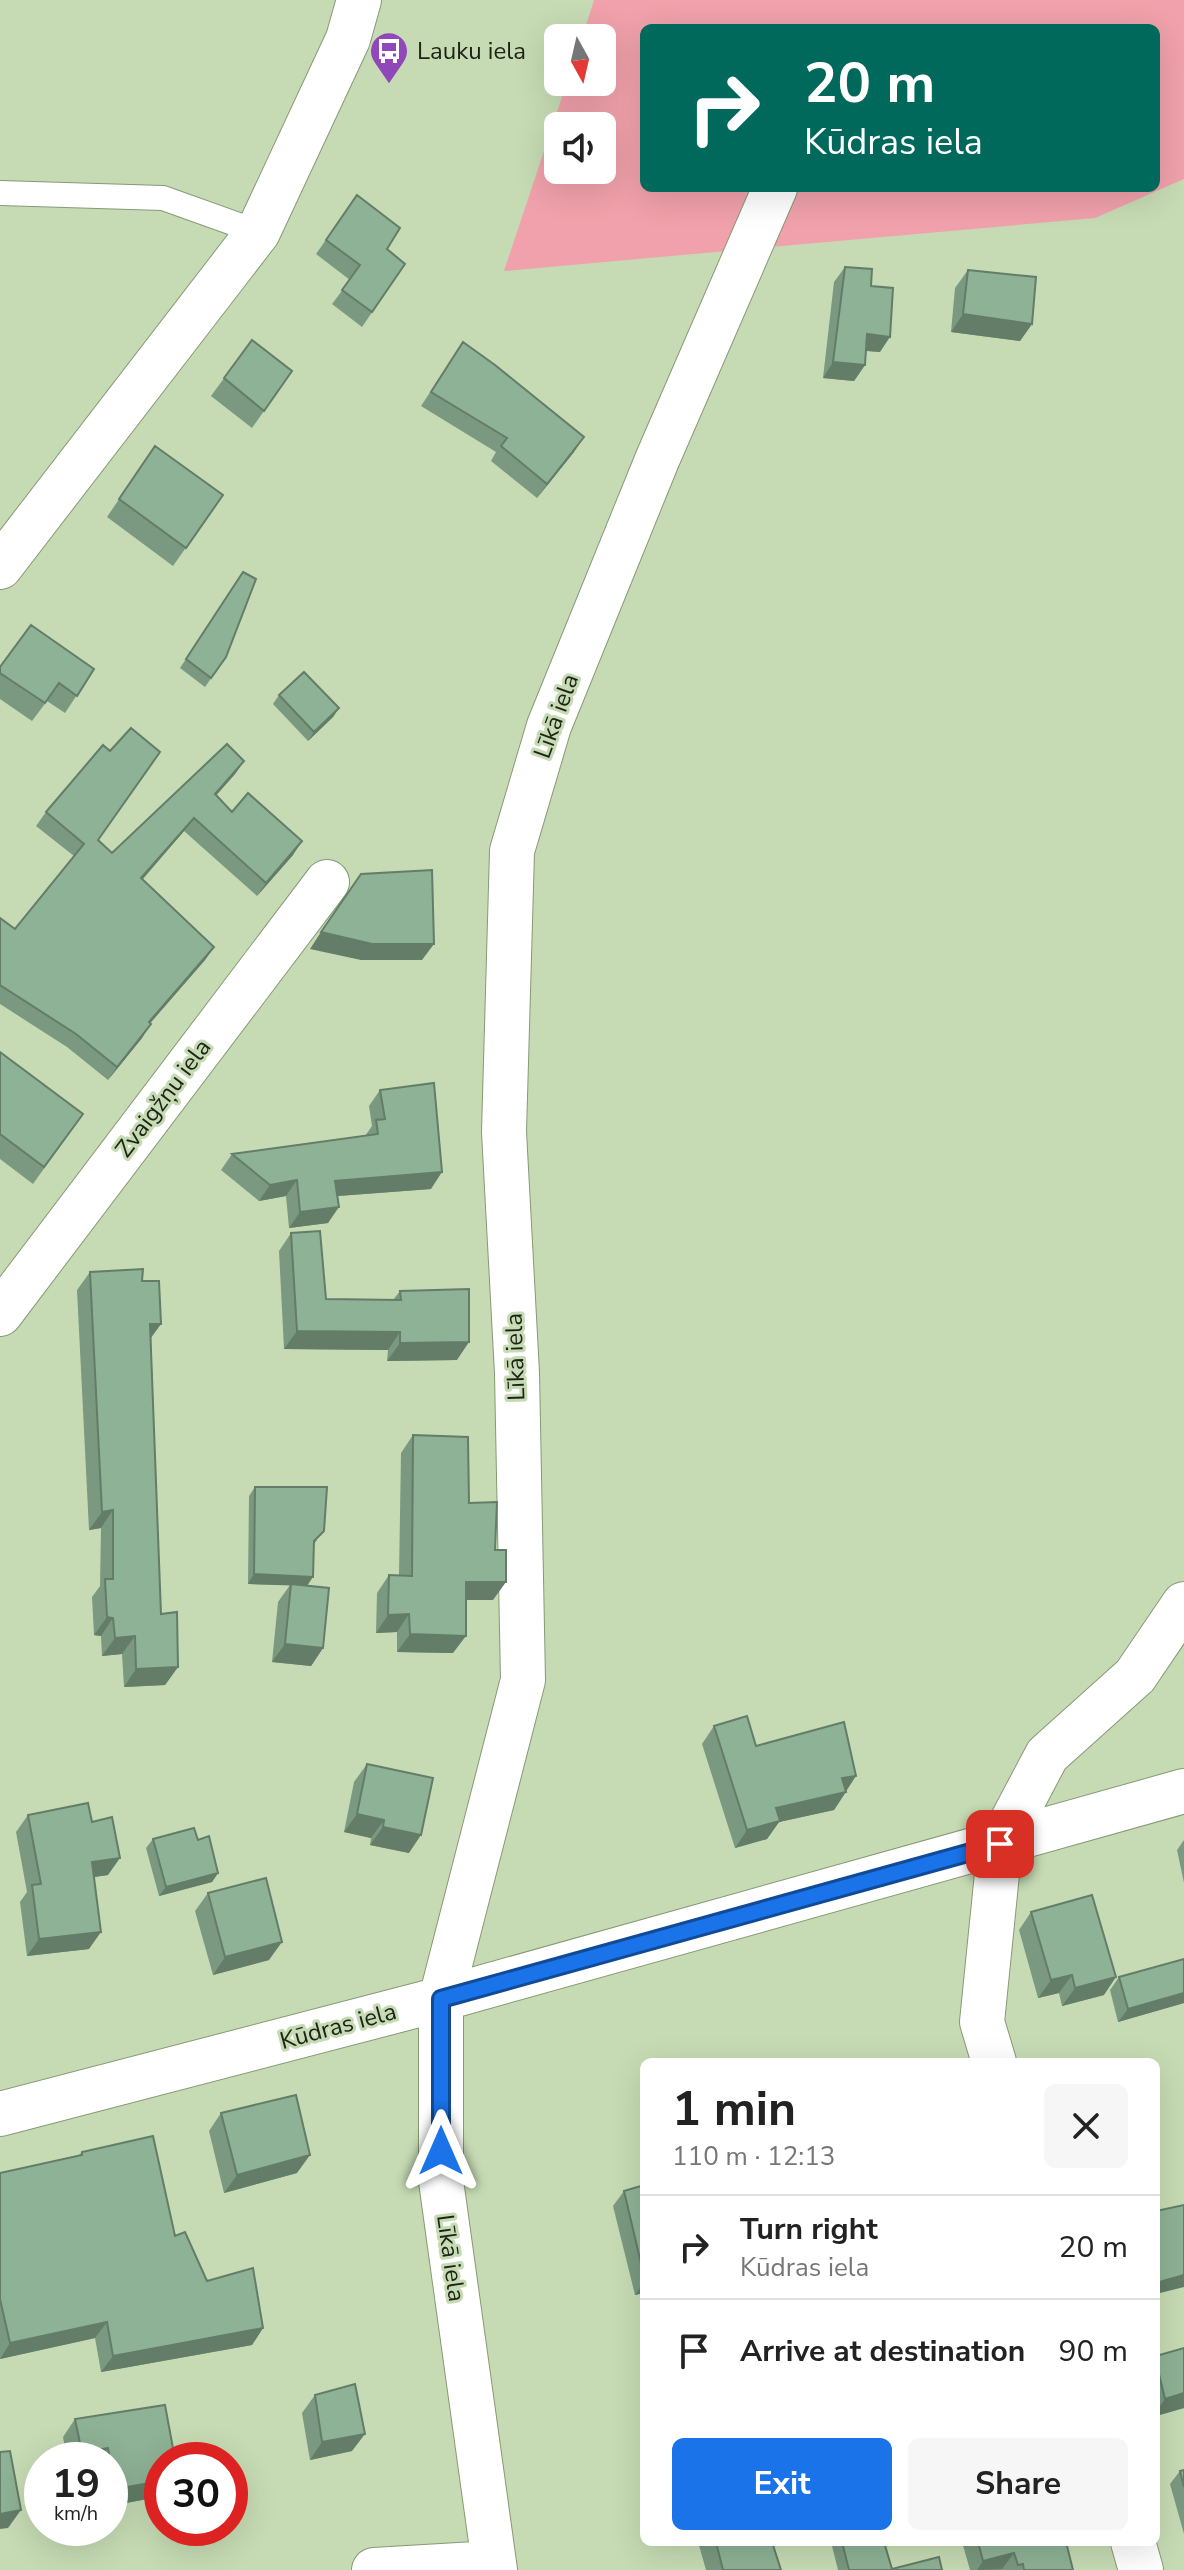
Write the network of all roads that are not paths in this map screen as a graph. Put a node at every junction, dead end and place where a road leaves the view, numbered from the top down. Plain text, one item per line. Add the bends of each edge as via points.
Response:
1 (353, 19) edge
2 (773, 192) edge
3 (0, 193) edge
4 (258, 232) junction
5 (0, 567) edge
6 (327, 882) dead end
7 (0, 1314) edge
8 (1184, 1604) edge
9 (1184, 1791) edge
10 (1000, 1844) junction
11 (441, 1999) junction
12 (993, 2058) edge
13 (0, 2114) edge
14 (1134, 2546) edge
15 (494, 2567) edge
16 (374, 2570) edge
17 (1141, 2570) edge

1 - 4 street
2 - 11 street, Līkā iela via 549,726 512,851 504,1132 517,1373 523,1680
3 - 4 lane via 163,198
4 - 5 street
6 - 7 street, Zvaigžņu iela
8 - 10 street via 1135,1676 1047,1755
9 - 10 street, Kūdras iela
10 - 11 street, Kūdras iela
10 - 12 street via 982,2022
11 - 13 street, Kūdras iela
11 - 15 street, Līkā iela via 441,2181
14 - 17 street
15 - 16 street, Līkā iela

